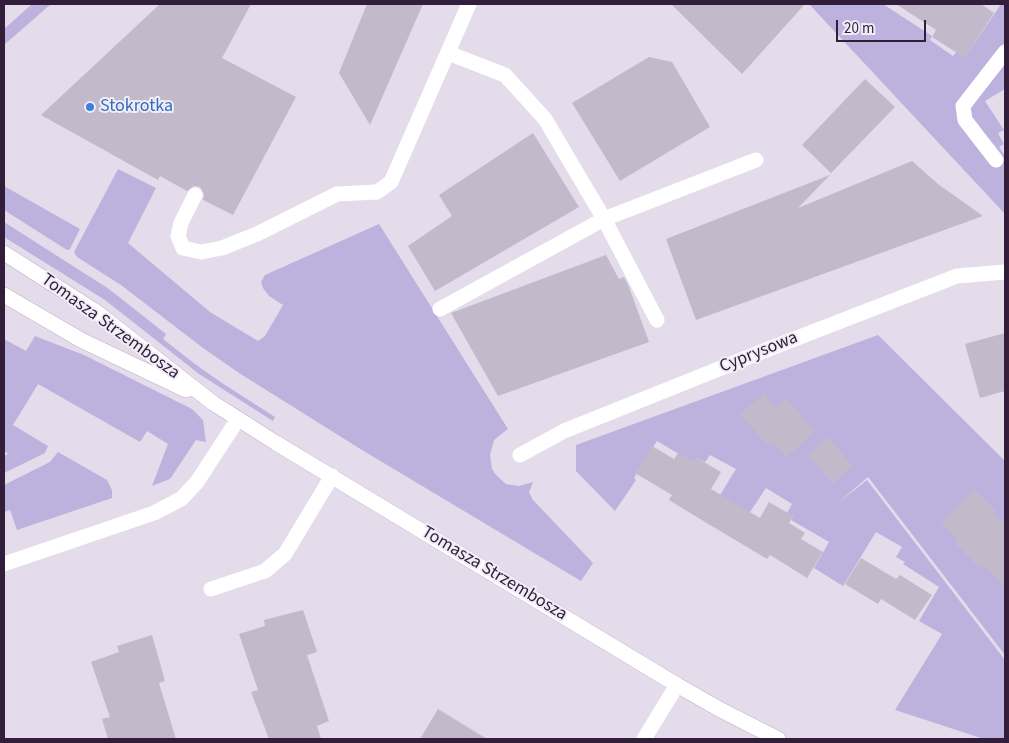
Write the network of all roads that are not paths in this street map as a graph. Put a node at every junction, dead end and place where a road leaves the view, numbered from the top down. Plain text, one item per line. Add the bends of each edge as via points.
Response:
1 (469, 4) edge
2 (1005, 52) edge
3 (448, 53) junction
4 (756, 160) dead end
5 (996, 160) dead end
6 (195, 195) dead end
7 (604, 219) junction
8 (4, 253) edge
9 (1005, 272) edge
10 (4, 295) edge
11 (440, 309) dead end
12 (657, 320) dead end
13 (214, 404) junction
14 (238, 419) junction
15 (520, 455) dead end
16 (332, 476) junction
17 (4, 564) edge
18 (211, 588) dead end
19 (677, 685) junction
20 (644, 739) edge
21 (778, 739) edge

1 - 3 street
2 - 5 street via 963,106 965,120
3 - 6 street via 391,182 377,192 337,194 257,234 222,248 201,252 183,248 178,236 180,223
3 - 7 street via 504,75 545,119
4 - 7 street
7 - 11 street
7 - 12 street
8 - 13 street, Tomasza Strzembosza via 95,312
9 - 15 street, Cyprysowa via 957,276 564,431
10 - 13 street, Tomasza Strzembosza via 81,340
13 - 14 street, Tomasza Strzembosza
14 - 16 street, Tomasza Strzembosza
14 - 17 street via 197,482 181,499 154,513
16 - 18 street via 286,554 265,570
16 - 19 street, Tomasza Strzembosza
19 - 20 street
19 - 21 street, Tomasza Strzembosza

